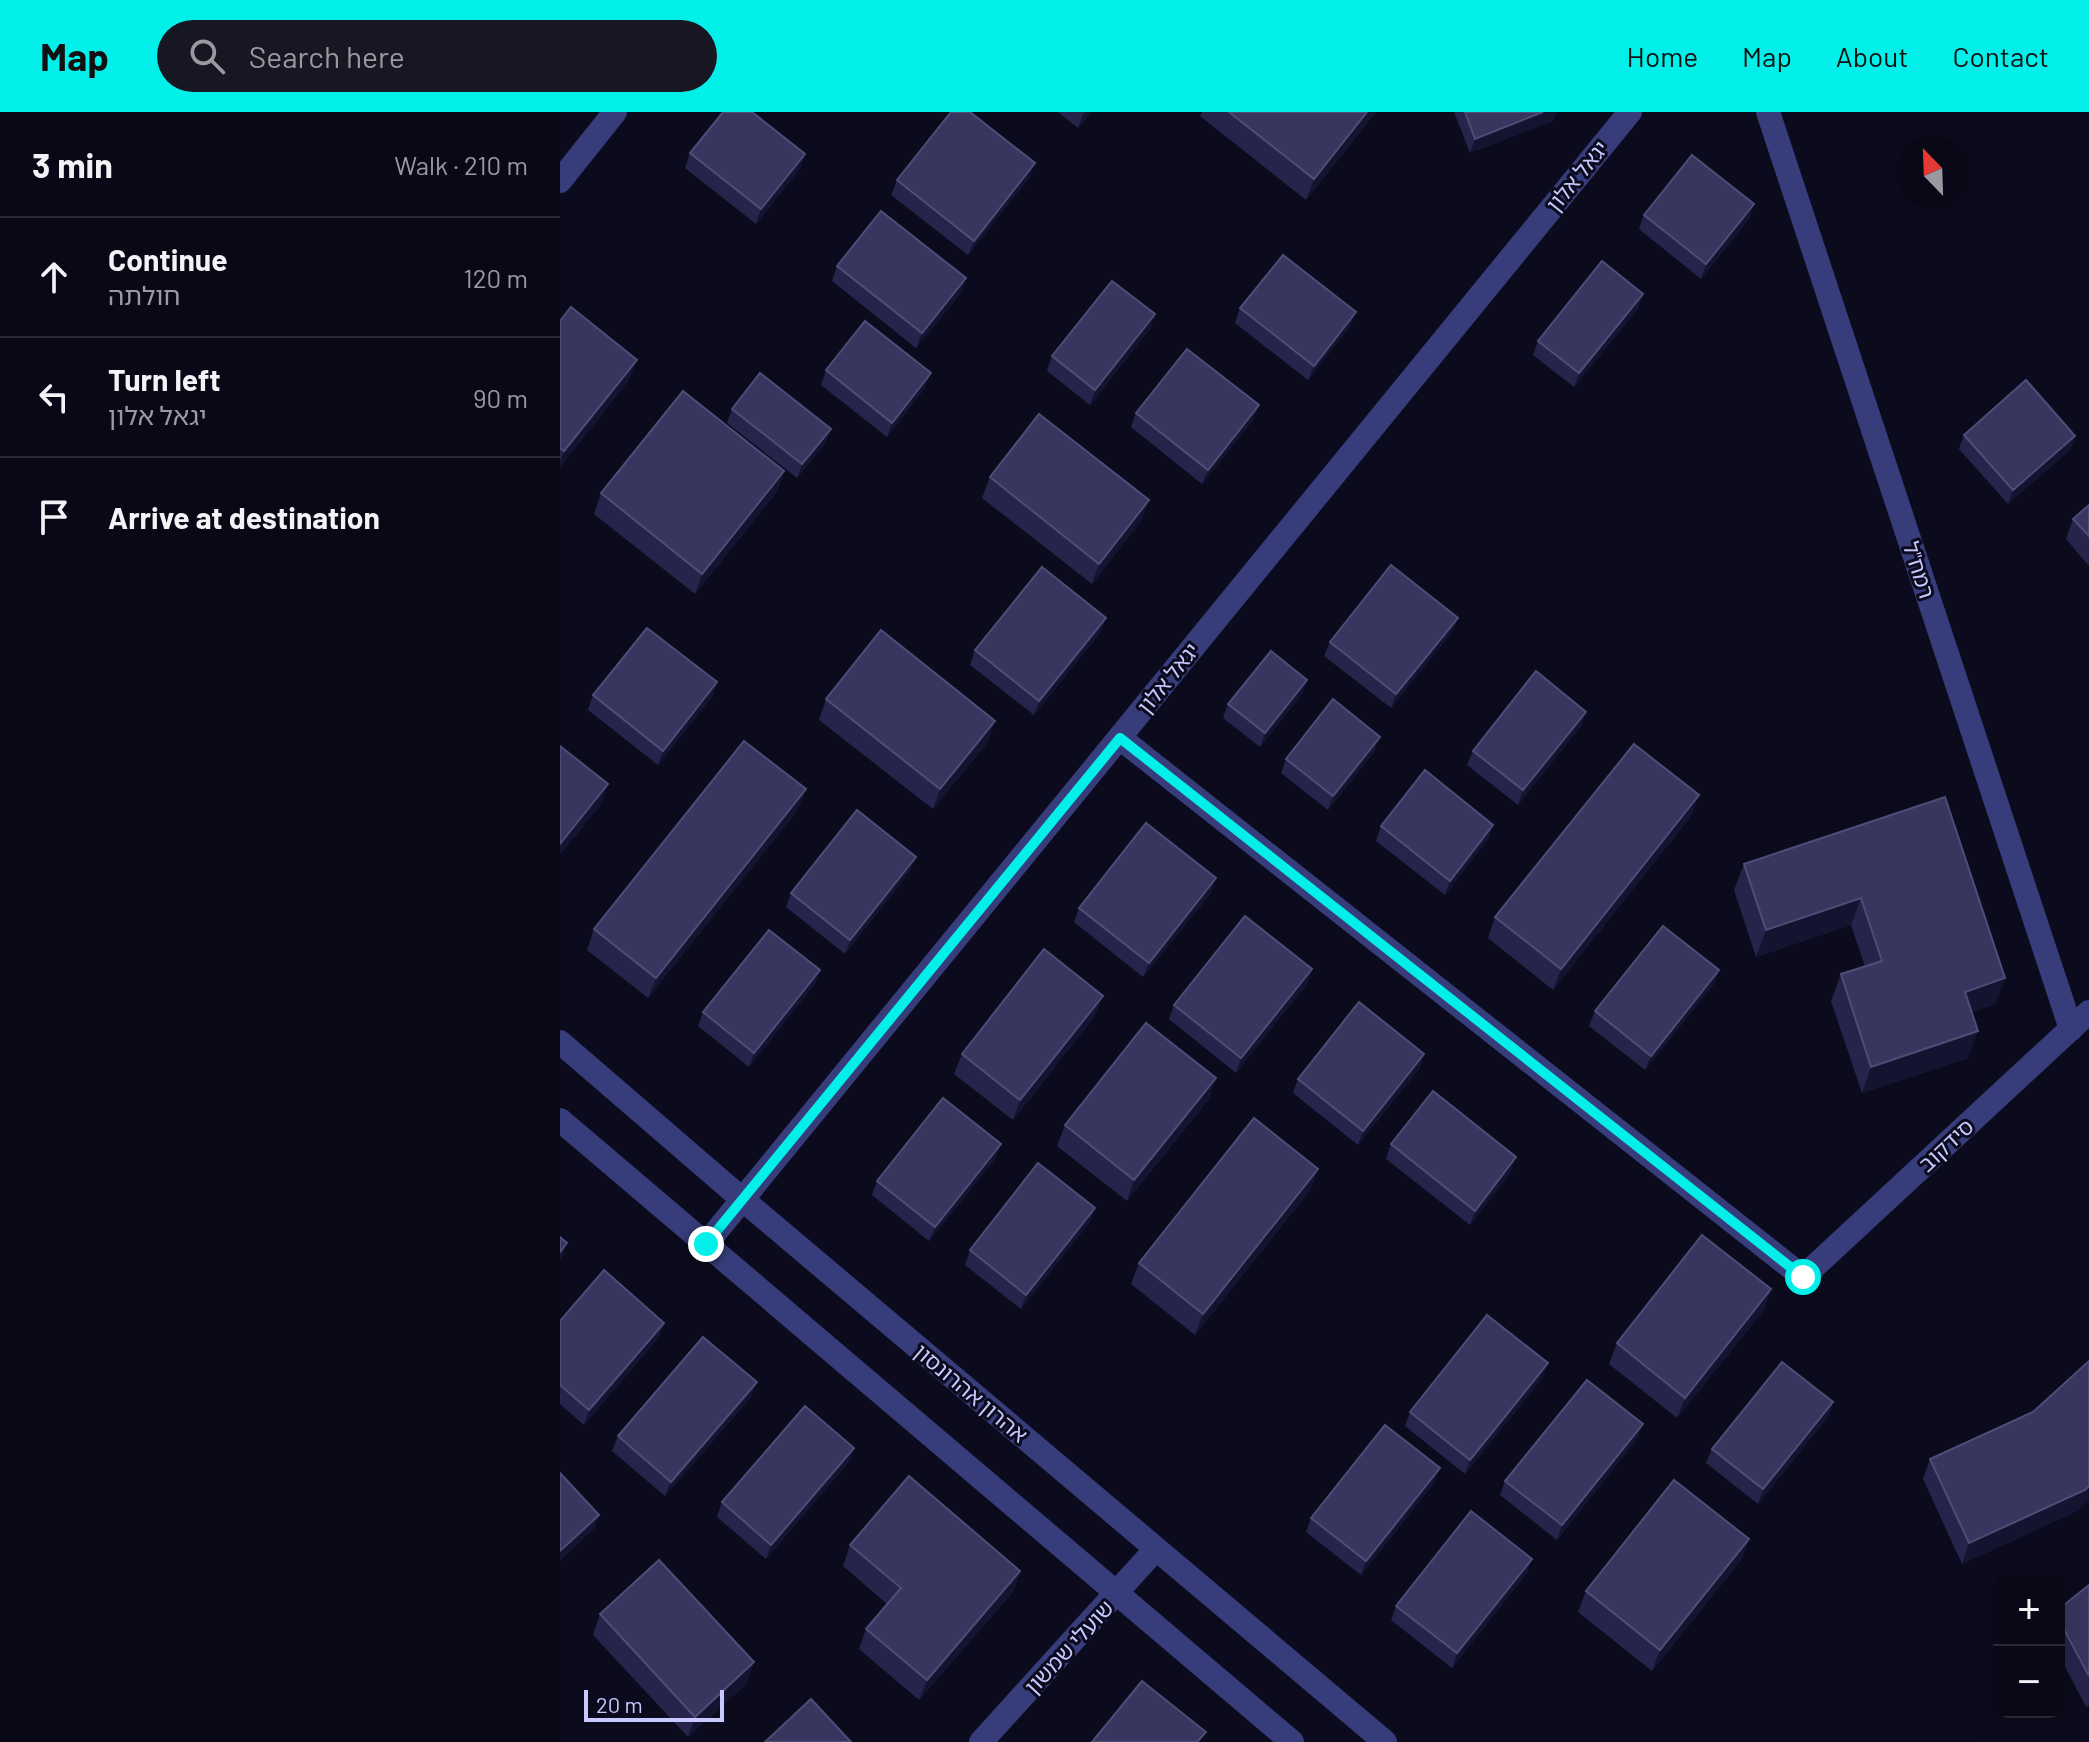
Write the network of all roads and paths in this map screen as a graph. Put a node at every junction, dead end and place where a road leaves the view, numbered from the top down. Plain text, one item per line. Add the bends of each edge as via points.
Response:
1 (615, 112) edge
2 (1630, 112) edge
3 (1768, 112) edge
4 (560, 181) edge
5 (1120, 738) junction
6 (2080, 1020) edge
7 (560, 1042) edge
8 (560, 1120) edge
9 (742, 1199) junction
10 (706, 1244) junction
11 (1155, 1550) junction
12 (1117, 1595) junction
13 (981, 1742) edge
14 (1292, 1742) edge
15 (1385, 1742) edge

1 - 4 street
2 - 5 street, יגאל אלון
3 - 6 street, רמח"ל
5 - 6 street, סידקוב via 1803,1277
5 - 9 street, יגאל אלון
7 - 9 street, אהרון אהרונסון
8 - 10 street
9 - 10 street, יגאל אלון
9 - 11 street, אהרון אהרונסון
10 - 12 street
11 - 12 street, שועלי שמשון
11 - 15 street, אהרון אהרונסון
12 - 13 street, שועלי שמשון
12 - 14 street

